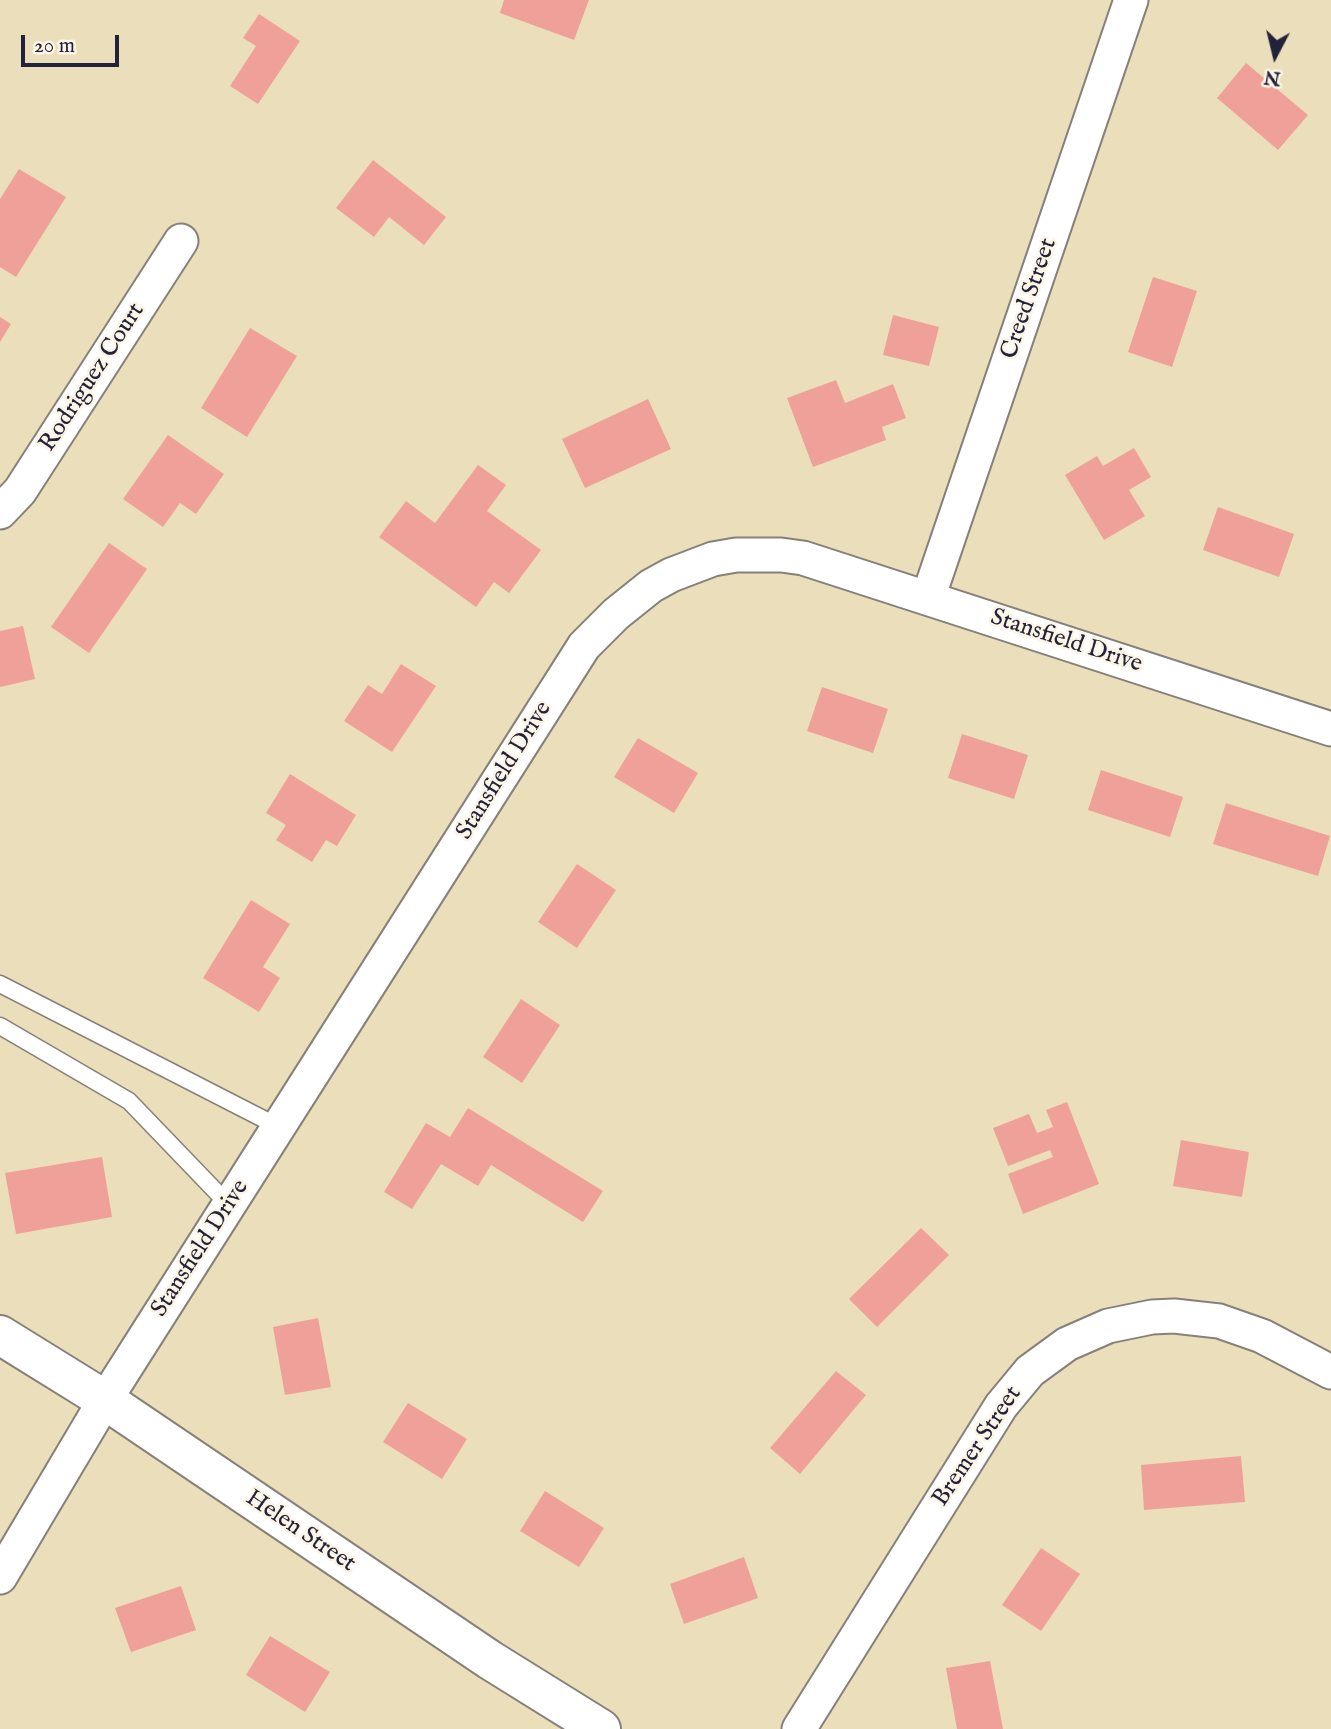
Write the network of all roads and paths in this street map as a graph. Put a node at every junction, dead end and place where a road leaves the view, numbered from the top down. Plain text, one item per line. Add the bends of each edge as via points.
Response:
1 (1131, 0) edge
2 (181, 241) dead end
3 (0, 512) edge
4 (928, 598) junction
5 (1331, 729) edge
6 (0, 984) edge
7 (0, 1026) edge
8 (279, 1127) junction
9 (229, 1205) junction
10 (0, 1335) edge
11 (1331, 1372) edge
12 (104, 1400) junction
13 (0, 1577) edge
14 (601, 1729) edge
15 (799, 1729) edge

1 - 4 street, Creed Street
2 - 3 street, Rodriguez Court via 20,491
4 - 5 street, Stansfield Drive
4 - 8 street, Stansfield Drive via 803,558 736,555 671,575 616,614 584,646
6 - 8 lane
7 - 9 lane via 128,1101
8 - 9 street, Stansfield Drive
9 - 12 street, Stansfield Drive
10 - 12 street, Helen Street
11 - 15 street, Bremer Street via 1262,1336 1219,1321 1174,1316 1108,1326 1067,1345 1030,1371 1001,1406
12 - 13 street, Stansfield Drive
12 - 14 street, Helen Street via 490,1660

